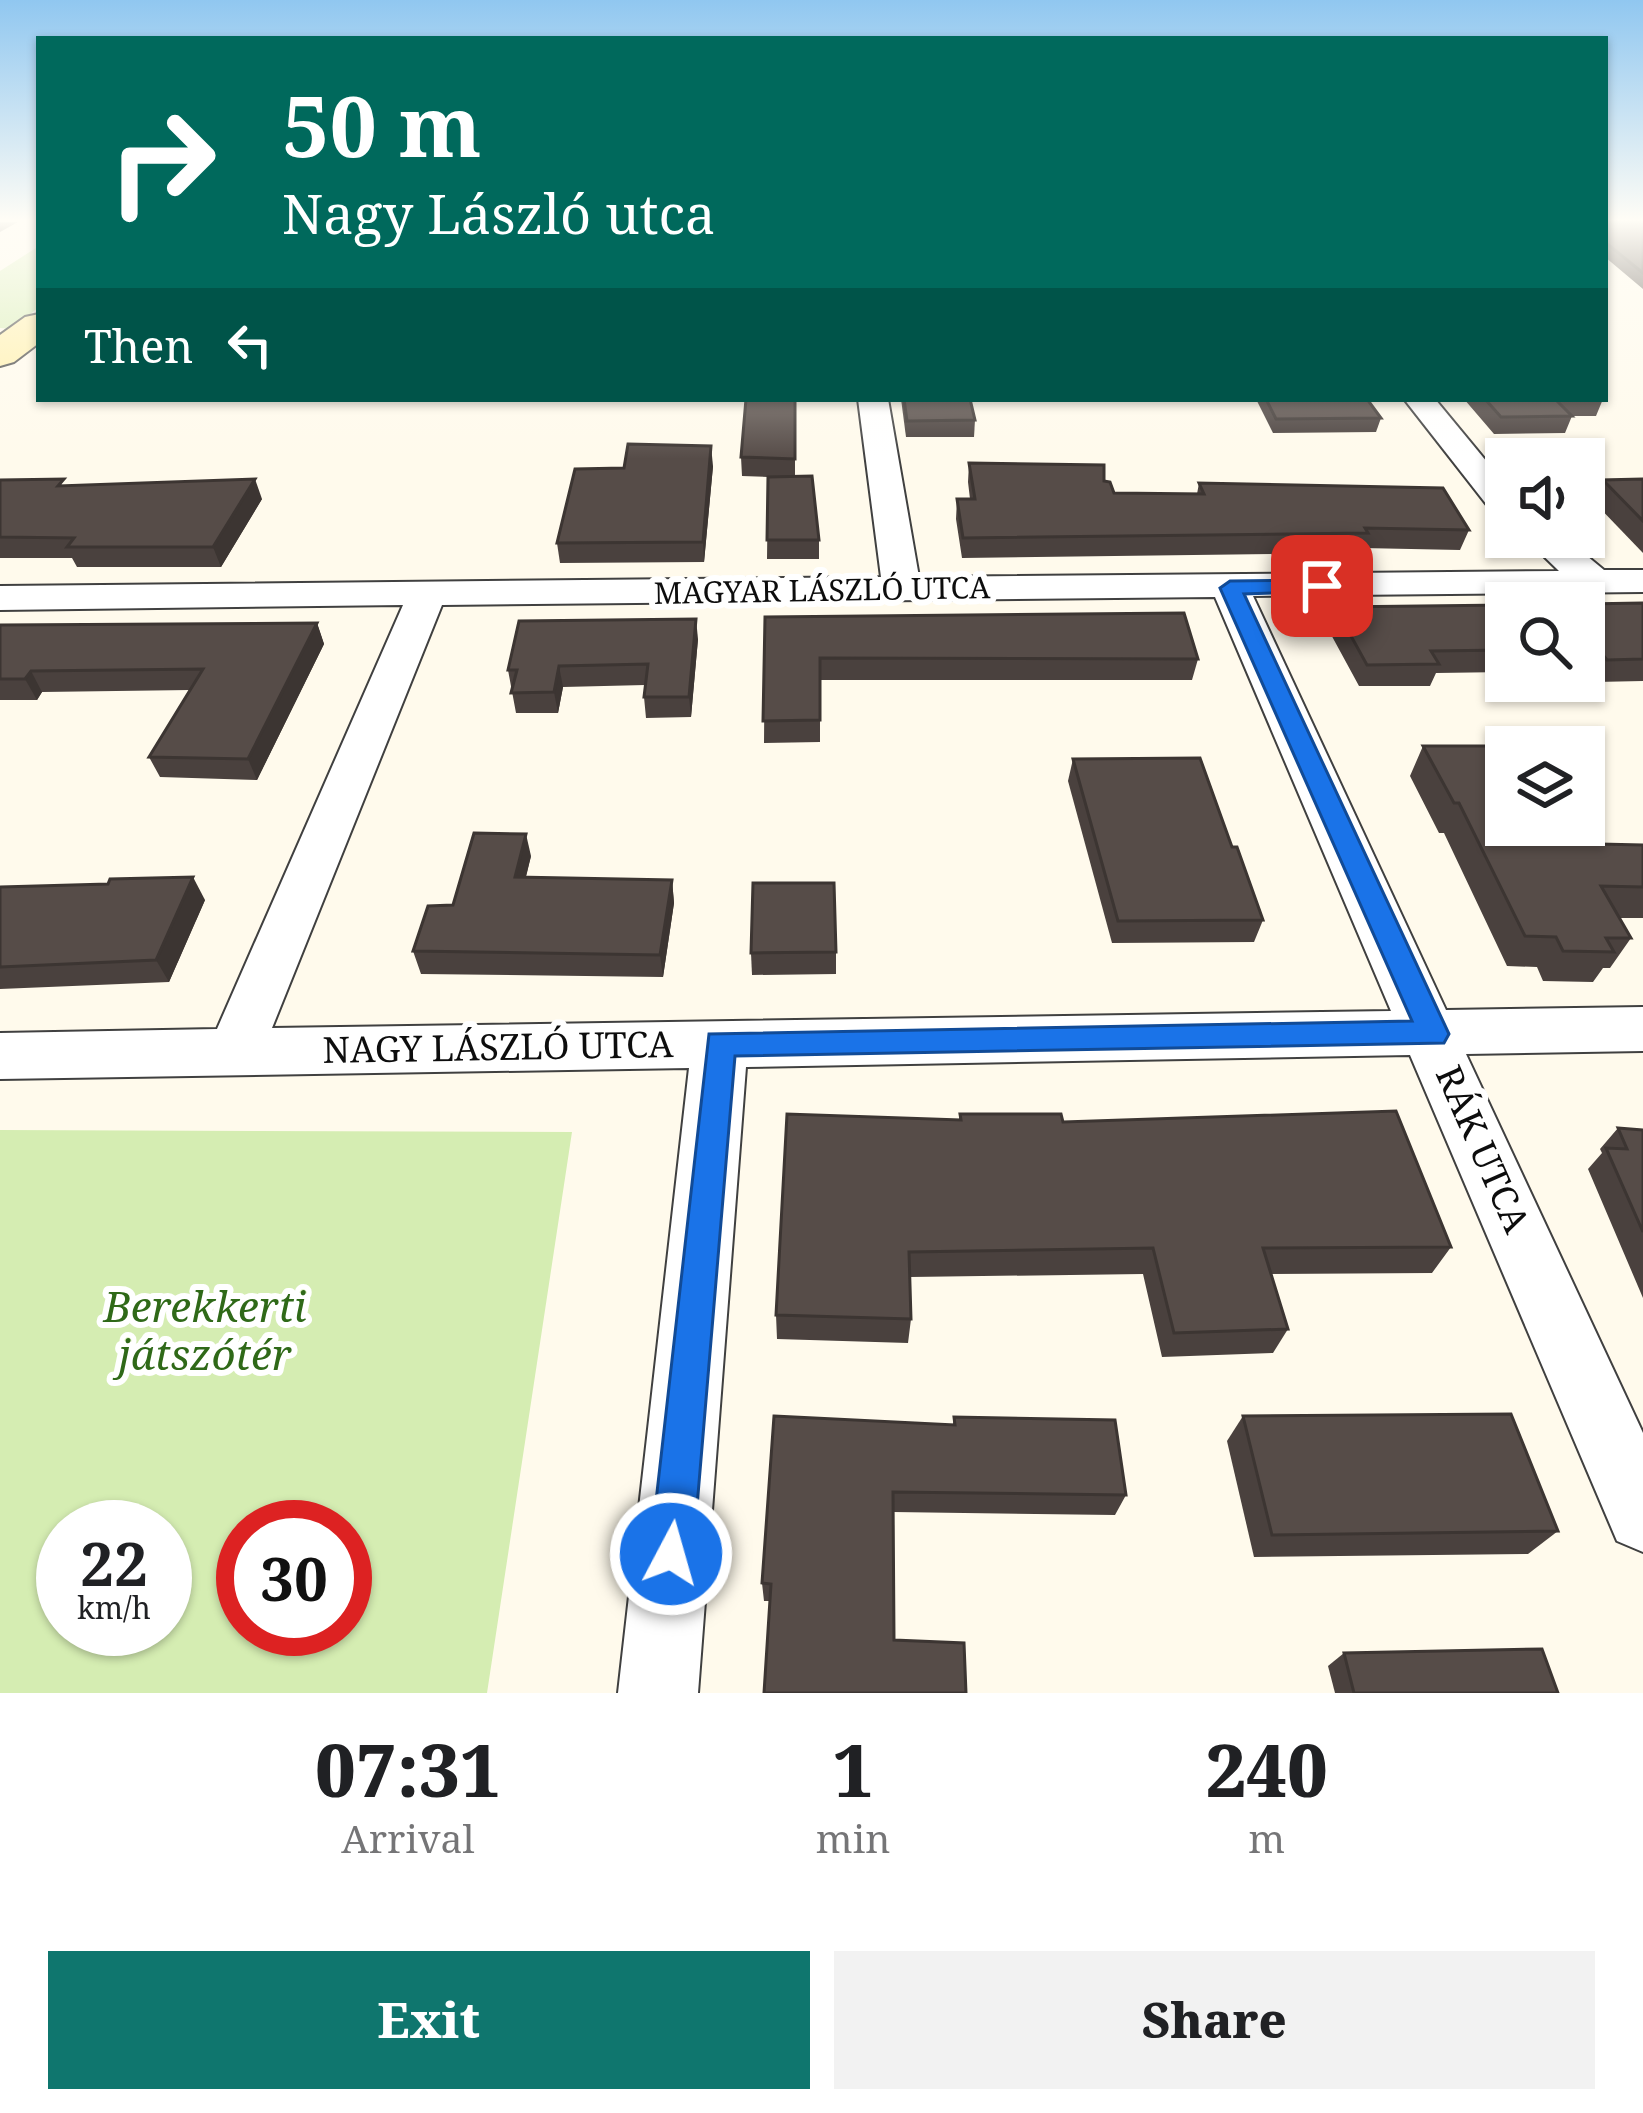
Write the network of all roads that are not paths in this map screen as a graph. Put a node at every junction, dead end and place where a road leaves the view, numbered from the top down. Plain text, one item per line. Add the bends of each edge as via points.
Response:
1 (36, 327) edge
2 (0, 354) edge
3 (873, 402) edge
4 (1421, 402) edge
5 (1485, 481) edge
6 (1567, 558) edge
7 (1643, 581) edge
8 (1595, 582) joint
9 (1485, 584) edge
10 (1230, 588) junction
11 (902, 590) junction
12 (427, 595) junction
13 (0, 598) edge
14 (1643, 1029) edge
15 (1433, 1034) junction
16 (720, 1043) junction
17 (236, 1052) junction
18 (0, 1056) edge
19 (1643, 1515) edge
20 (658, 1693) edge

1 - 2 main road
3 - 11 street
4 - 5 street
6 - 8 street
7 - 8 street, MAGYAR LÁSZLÓ UTCA
9 - 10 street, MAGYAR LÁSZLÓ UTCA
10 - 11 street, MAGYAR LÁSZLÓ UTCA
10 - 15 street, RÁK UTCA
11 - 12 street, MAGYAR LÁSZLÓ UTCA
12 - 13 street, MAGYAR LÁSZLÓ UTCA
12 - 17 street
14 - 15 street, NAGY LÁSZLÓ UTCA
15 - 16 street, NAGY LÁSZLÓ UTCA
15 - 19 street, RÁK UTCA
16 - 17 street, NAGY LÁSZLÓ UTCA
16 - 20 street
17 - 18 street, NAGY LÁSZLÓ UTCA

